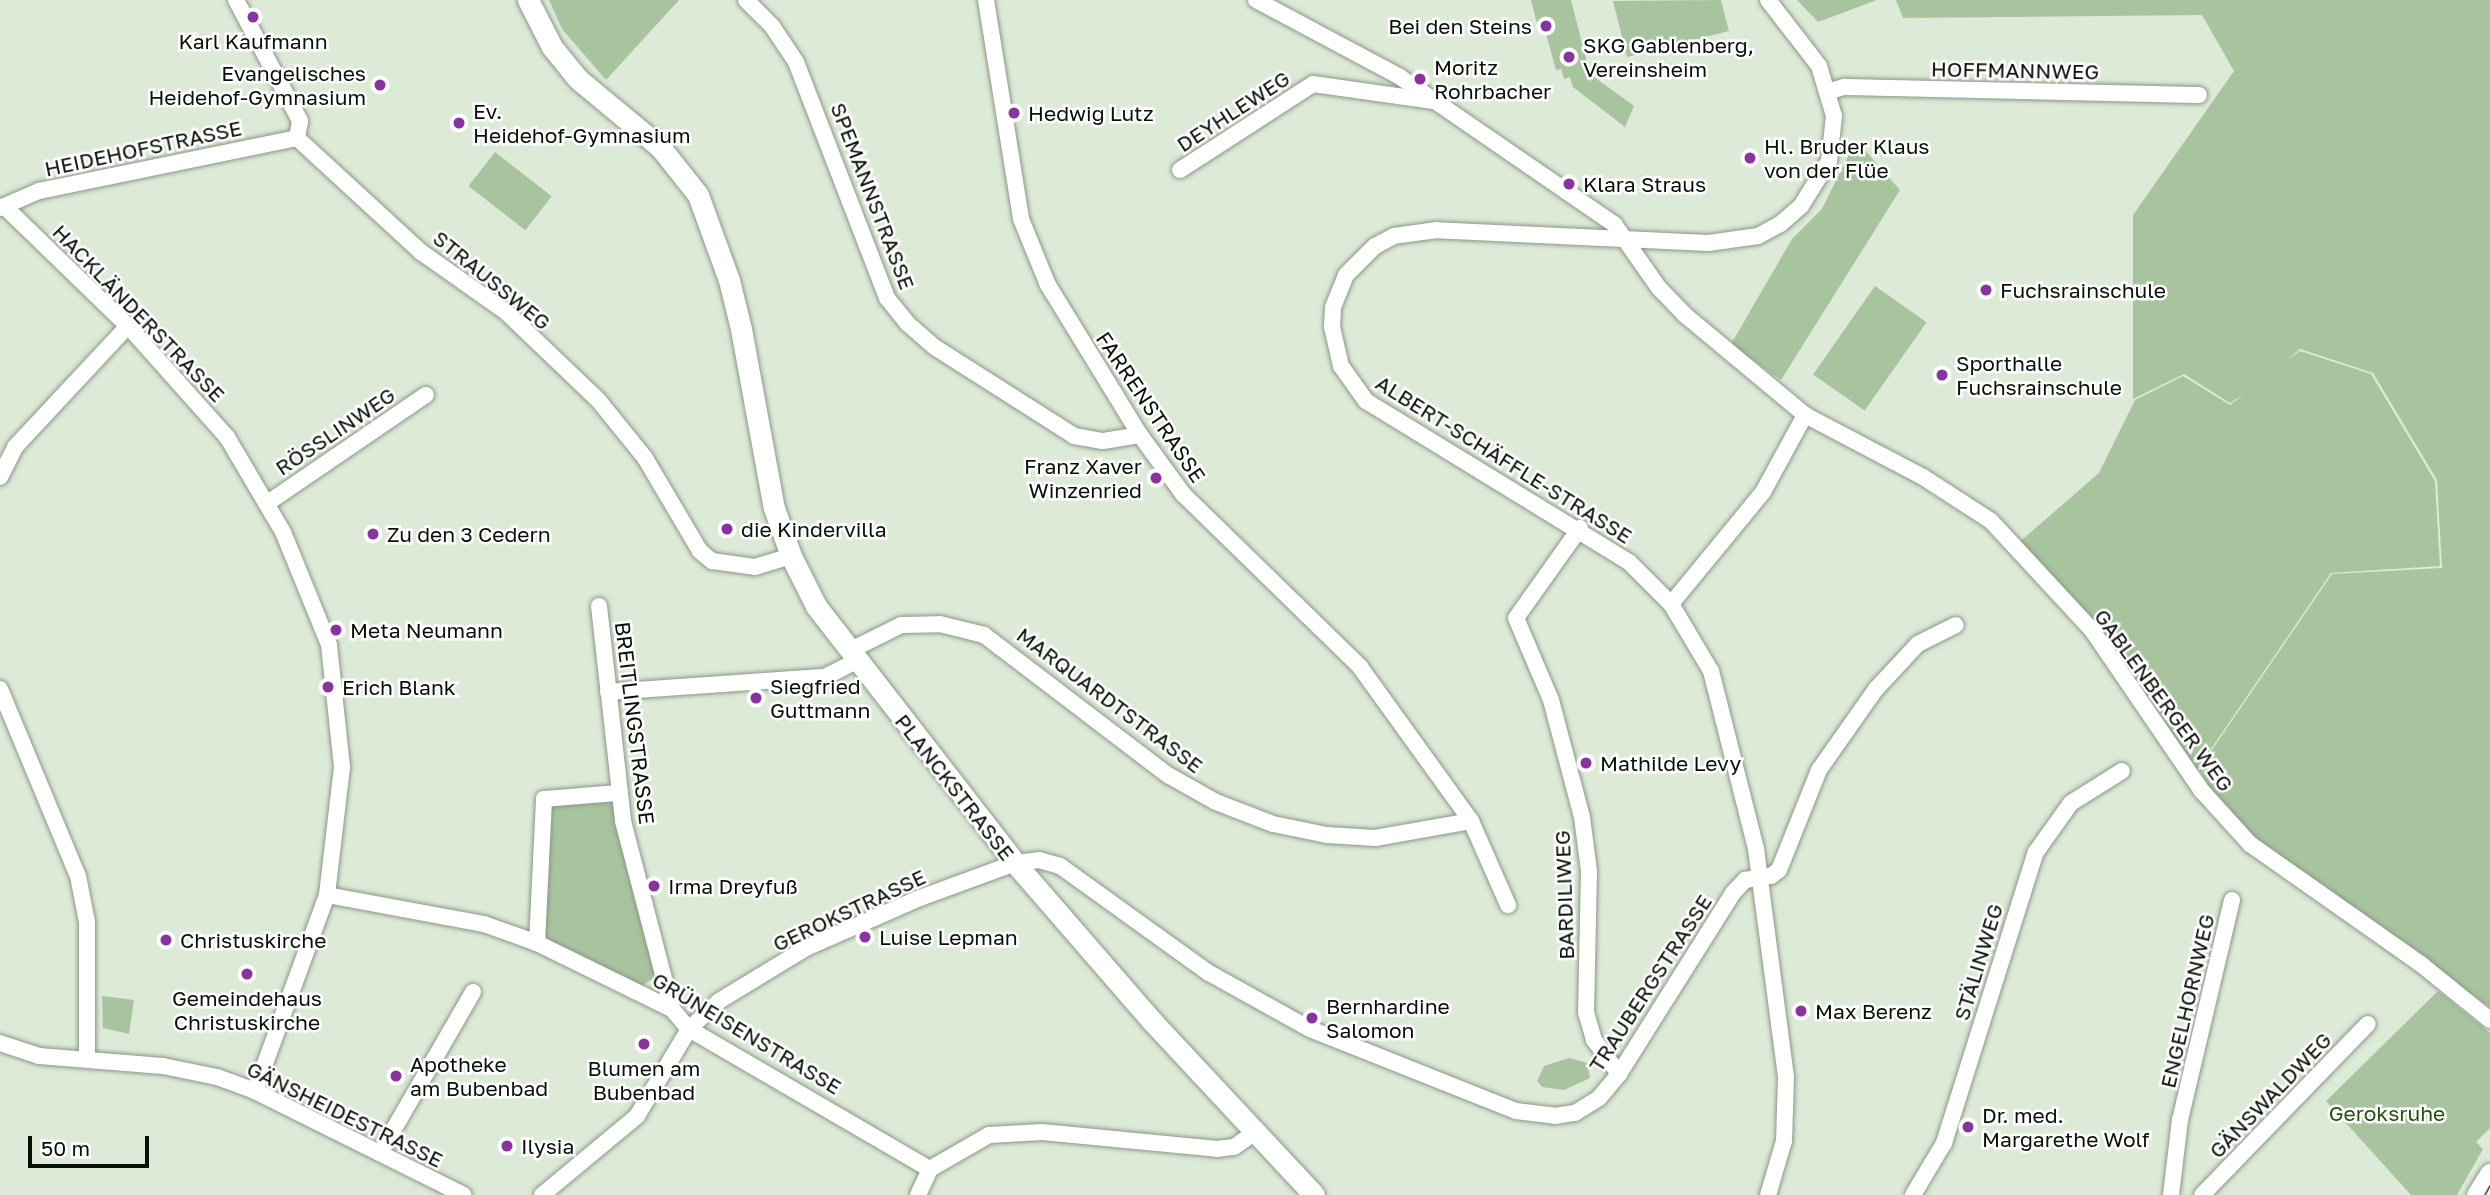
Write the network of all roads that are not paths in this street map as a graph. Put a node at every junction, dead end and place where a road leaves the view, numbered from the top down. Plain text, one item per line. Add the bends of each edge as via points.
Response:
1 (236, 0) edge
2 (528, 0) edge
3 (746, 0) edge
4 (986, 0) edge
5 (1256, 0) edge
6 (1768, 0) edge
7 (1830, 91) junction
8 (2199, 95) dead end
9 (1433, 101) junction
10 (298, 138) junction
11 (1180, 170) dead end
12 (2, 207) edge
13 (1622, 237) junction
14 (128, 326) junction
15 (426, 395) dead end
16 (1805, 415) junction
17 (1140, 435) junction
18 (0, 477) edge
19 (269, 502) junction
20 (1580, 528) junction
21 (791, 556) junction
22 (1671, 604) junction
23 (599, 606) dead end
24 (1956, 625) dead end
25 (853, 656) junction
26 (0, 689) edge
27 (608, 692) junction
28 (2122, 771) dead end
29 (619, 793) junction
30 (1471, 821) junction
31 (1015, 863) junction
32 (1760, 878) junction
33 (327, 895) junction
34 (2232, 900) dead end
35 (1508, 905) dead end
36 (537, 943) junction
37 (473, 992) dead end
38 (672, 1009) junction
39 (2490, 1020) edge
40 (2368, 1024) dead end
41 (689, 1029) junction
42 (0, 1043) edge
43 (88, 1059) junction
44 (1619, 1074) junction
45 (255, 1090) junction
46 (1254, 1133) junction
47 (380, 1153) junction
48 (930, 1169) junction
49 (2490, 1174) edge
50 (464, 1195) edge
51 (542, 1195) edge
52 (918, 1195) edge
53 (1314, 1195) edge
54 (1769, 1195) edge
55 (1913, 1195) edge
56 (2171, 1195) edge
57 (2202, 1195) edge
58 (2477, 1195) edge

1 - 10 street via 300,121
2 - 21 main road, PLANCKSTRASSE via 552,47 578,79 660,147 698,195 729,280 774,508
3 - 17 street, SPEMANNSTRASSE via 772,26 796,62 878,278 907,323 936,348 1074,436 1103,441
4 - 17 street, FARRENSTRASSE via 1026,235 1048,285
5 - 9 street, GABLENBERGER WEG via 1358,53
6 - 7 street, ALBERT-SCHÄFFLE-STRASSE via 1819,66
7 - 8 street, HOFFMANNWEG via 1844,87
7 - 13 street, ALBERT-SCHÄFFLE-STRASSE via 1835,116 1829,161 1801,206 1780,224 1734,241
9 - 11 street, DEYHLEWEG via 1313,84
9 - 13 street, GABLENBERGER WEG via 1614,223
10 - 12 street, HEIDEHOFSTRASSE via 38,191
10 - 21 street, STRAUSSWEG via 421,252 506,312 599,401 645,458 700,551 712,561 744,566 771,564
12 - 14 street, HACKLÄNDERSTRASSE
13 - 16 street, GABLENBERGER WEG via 1685,315
13 - 20 street, ALBERT-SCHÄFFLE-STRASSE via 1437,230 1394,236 1346,275 1333,308 1334,349 1351,384 1366,401
14 - 18 street via 15,447
14 - 19 street, HACKLÄNDERSTRASSE via 227,437
15 - 19 street, RÖSSLINWEG
16 - 22 street via 1763,492
16 - 39 street, GABLENBERGER WEG via 1923,477 1991,522 2092,629 2202,791 2250,844 2422,965
17 - 30 street, FARRENSTRASSE via 1208,523 1353,658
19 - 33 street, HACKLÄNDERSTRASSE via 321,618 337,690 342,767
20 - 22 street, ALBERT-SCHÄFFLE-STRASSE via 1629,562
20 - 44 street, BARDILIWEG via 1516,618 1551,699 1580,807 1589,871 1586,1012 1594,1040
21 - 25 main road, PLANCKSTRASSE via 816,606
22 - 32 street, ALBERT-SCHÄFFLE-STRASSE via 1711,671 1722,703
23 - 27 street, BREITLINGSTRASSE
24 - 32 street, TRAUBERGSTRASSE via 1918,644 1876,689 1819,769 1784,863 1774,874
25 - 27 street, MARQUARDTSTRASSE via 825,677
25 - 30 street, MARQUARDTSTRASSE via 901,625 940,624 984,635 1168,775 1216,802 1273,824 1327,835 1375,838
25 - 31 main road, PLANCKSTRASSE
26 - 43 street via 78,876 87,922
27 - 29 street, BREITLINGSTRASSE
28 - 55 street, STÄLINWEG via 2071,803 2036,852 1944,1143
29 - 36 street via 544,799
29 - 38 street, BREITLINGSTRASSE
30 - 35 street, FARRENSTRASSE via 1492,859
31 - 41 street, GEROKSTRASSE via 806,948 719,1001
31 - 44 street, TRAUBERGSTRASSE via 1045,860 1060,866 1209,973 1310,1029 1516,1111 1555,1116 1575,1113 1599,1098
31 - 46 main road, PLANCKSTRASSE
32 - 44 street, TRAUBERGSTRASSE via 1745,880 1733,893
32 - 54 street, ALBERT-SCHÄFFLE-STRASSE via 1786,1078 1784,1141
33 - 36 street, GRÜNEISENSTRASSE via 484,924
33 - 45 street, HACKLÄNDERSTRASSE
34 - 56 street, ENGELHORNWEG via 2180,1120
36 - 38 street, GRÜNEISENSTRASSE
37 - 47 street
38 - 41 street, GRÜNEISENSTRASSE
40 - 57 street, GÄNSWALDWEG
41 - 48 street, GRÜNEISENSTRASSE
41 - 51 street, GEROKSTRASSE via 637,1116
42 - 43 street, GÄNSHEIDESTRASSE via 39,1056
43 - 45 street, GÄNSHEIDESTRASSE via 163,1066
45 - 47 street, GÄNSHEIDESTRASSE
46 - 48 street via 1234,1147 1217,1149 1042,1132 989,1135
46 - 53 main road, PLANCKSTRASSE
47 - 50 street, GÄNSHEIDESTRASSE
48 - 52 street
49 - 58 main road

